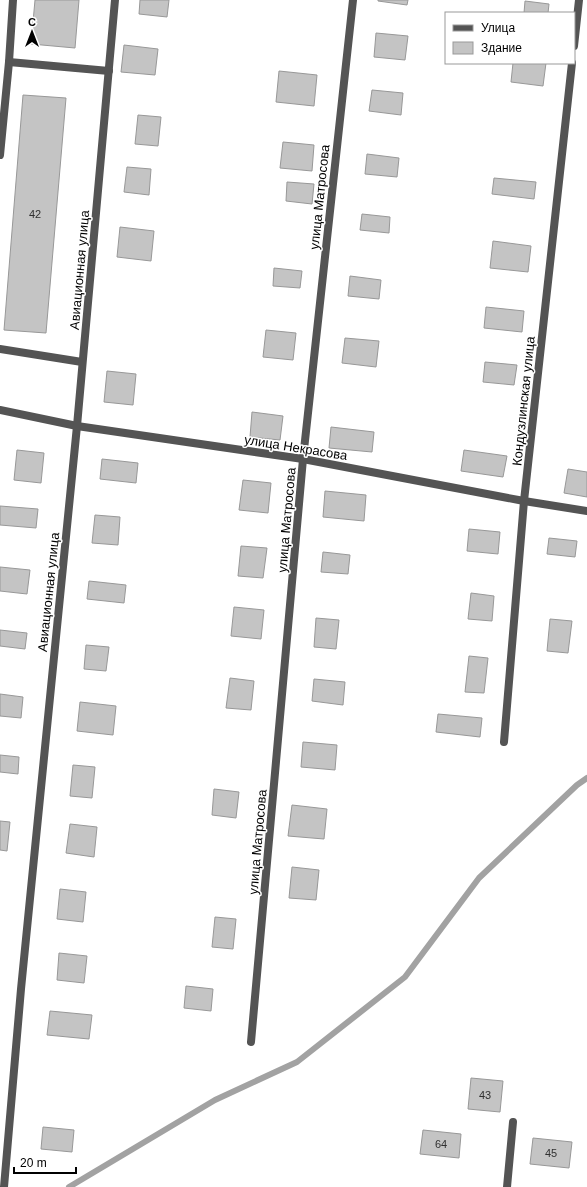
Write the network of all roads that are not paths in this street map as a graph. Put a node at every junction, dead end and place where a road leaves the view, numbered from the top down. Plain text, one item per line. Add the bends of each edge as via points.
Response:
1 (13, 0) edge
2 (115, 0) edge
3 (353, 0) edge
4 (579, 0) edge
5 (575, 37) edge
6 (9, 62) junction
7 (572, 64) edge
8 (109, 71) junction
9 (0, 155) edge
10 (0, 349) edge
11 (82, 362) junction
12 (0, 410) edge
13 (77, 426) junction
14 (303, 459) junction
15 (524, 501) junction
16 (587, 511) edge
17 (504, 742) dead end
18 (251, 1042) dead end
19 (513, 1122) dead end
20 (4, 1186) edge
21 (507, 1187) edge

1 - 6 street
2 - 8 street, Авиационная улица
3 - 14 street, улица Матросова
4 - 5 street
6 - 8 street
6 - 9 street
7 - 15 street, Кондузлинская улица
8 - 11 street, Авиационная улица
10 - 11 street
11 - 13 street, Авиационная улица
12 - 13 street, улица Некрасова
13 - 14 street, улица Некрасова
13 - 20 street, Авиационная улица
14 - 15 street, улица Некрасова
14 - 18 street, улица Матросова
15 - 16 street, улица Некрасова
15 - 17 street, Кондузлинская улица
19 - 21 street

